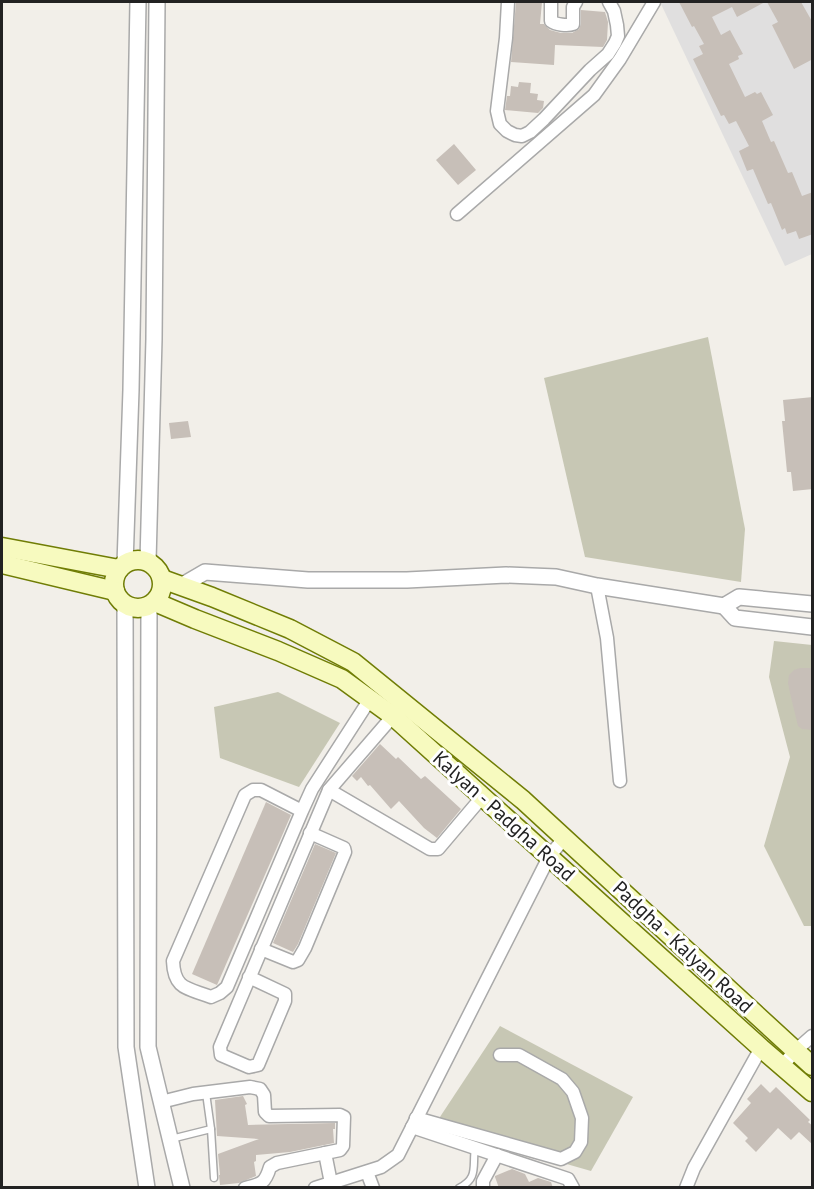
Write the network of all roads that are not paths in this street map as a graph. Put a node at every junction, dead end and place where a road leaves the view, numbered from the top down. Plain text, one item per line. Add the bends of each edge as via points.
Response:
1 (138, 2) edge
2 (157, 2) edge
3 (508, 2) edge
4 (551, 2) edge
5 (576, 2) edge
6 (609, 2) edge
7 (654, 2) edge
8 (590, 70) junction
9 (602, 83) junction
10 (530, 132) junction
11 (540, 143) junction
12 (457, 214) dead end
13 (2, 547) edge
14 (147, 561) junction
15 (2, 564) edge
16 (122, 566) junction
17 (162, 579) junction
18 (181, 586) junction
19 (597, 586) junction
20 (120, 598) junction
21 (765, 599) junction
22 (152, 604) junction
23 (813, 604) edge
24 (724, 606) junction
25 (763, 621) junction
26 (813, 627) edge
27 (370, 699) junction
28 (400, 711) junction
29 (620, 781) dead end
30 (329, 790) junction
31 (483, 796) junction
32 (523, 800) junction
33 (302, 812) junction
34 (506, 817) junction
35 (310, 833) junction
36 (565, 837) junction
37 (549, 857) junction
38 (261, 949) junction
39 (249, 977) junction
40 (813, 1036) edge
41 (761, 1048) junction
42 (795, 1051) junction
43 (500, 1055) dead end
44 (783, 1065) junction
45 (813, 1066) edge
46 (813, 1092) edge
47 (206, 1093) junction
48 (161, 1102) junction
49 (414, 1122) junction
50 (211, 1129) junction
51 (170, 1139) junction
52 (475, 1148) junction
53 (325, 1154) junction
54 (497, 1155) junction
55 (367, 1172) junction
56 (214, 1178) dead end
57 (331, 1183) junction
58 (147, 1188) edge
59 (182, 1188) edge
60 (245, 1188) edge
61 (315, 1188) edge
62 (373, 1188) edge
63 (459, 1188) edge
64 (483, 1188) edge
65 (573, 1188) edge
66 (686, 1188) edge

1 - 16 street via 131,390
2 - 14 street via 154,339
3 - 10 street via 498,118 515,135
4 - 5 street via 551,21 570,25
6 - 8 street via 618,36 608,54
7 - 9 street
8 - 9 street
8 - 10 street
9 - 11 street via 594,95
10 - 11 street
11 - 12 street
13 - 16 main road
14 - 16 main road via 132,560
14 - 17 main road
15 - 20 main road
16 - 20 main road via 115,576
17 - 18 main road, Padgha - Kalyan Road
17 - 22 main road via 160,595
18 - 19 street via 205,572 308,580 506,575 556,577
18 - 28 main road, Padgha - Kalyan Road via 290,629 353,662
19 - 24 street
19 - 29 street via 607,638
20 - 22 main road via 132,608
20 - 58 street via 126,1047
21 - 23 street
21 - 24 street via 739,597
21 - 25 street
22 - 27 main road, Kalyan - Padgha Road via 278,651 342,679
22 - 48 street via 148,1047
24 - 25 street via 735,618
25 - 26 street
27 - 28 main road, Kalyan - Padgha Road
27 - 33 street via 312,789
28 - 30 street
28 - 31 main road, Kalyan - Padgha Road
28 - 32 main road, Padgha - Kalyan Road
30 - 31 street via 430,849 438,849
30 - 35 street
31 - 34 main road, Kalyan - Padgha Road
32 - 34 main road
32 - 36 main road, Padgha - Kalyan Road
33 - 33 street via 261,790 245,795 173,961 179,984 211,997 226,987
34 - 37 main road, Kalyan - Padgha Road
35 - 38 street
35 - 38 street via 344,848 345,852 305,948 293,962
36 - 37 street
36 - 42 main road, Padgha - Kalyan Road
37 - 41 main road, Kalyan - Padgha Road
37 - 49 street
38 - 39 street
39 - 39 street via 220,1047 221,1055 249,1067 258,1065 285,1001 285,994
40 - 42 street
41 - 44 main road, Kalyan - Padgha Road
41 - 66 street
42 - 44 street
42 - 45 main road, Padgha - Kalyan Road
43 - 49 street via 519,1055 562,1078 573,1092 582,1118 581,1142 575,1152 561,1159
44 - 46 main road, Kalyan - Padgha Road
47 - 48 street
47 - 50 lane
47 - 53 street via 250,1087 260,1089 264,1095 269,1116 344,1117 343,1146
48 - 51 street
49 - 52 street
49 - 55 street via 398,1155
50 - 51 lane
50 - 56 lane
51 - 59 street
52 - 54 street
52 - 63 lane via 472,1177
53 - 57 street
53 - 60 street via 277,1163 270,1167 261,1184
54 - 64 street
54 - 65 street via 568,1179
55 - 57 street
55 - 62 street
57 - 61 street

